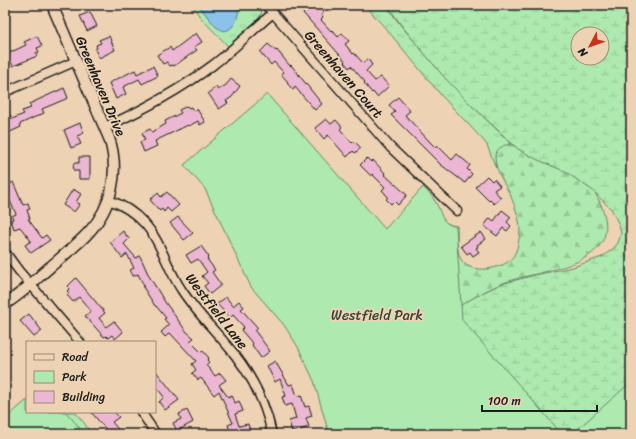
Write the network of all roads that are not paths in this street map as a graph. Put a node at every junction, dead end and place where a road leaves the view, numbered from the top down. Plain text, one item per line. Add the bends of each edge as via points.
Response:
1 (52, 5) edge
2 (266, 5) edge
3 (273, 13) junction
4 (76, 61) junction
5 (5, 92) edge
6 (105, 127) junction
7 (109, 200) junction
8 (457, 211) dead end
9 (5, 252) edge
10 (30, 284) junction
11 (5, 304) edge
12 (79, 341) edge
13 (142, 413) edge
14 (156, 434) edge
15 (272, 434) edge

1 - 4 street, Greenhaven Drive
2 - 3 street, Greenhaven Court
3 - 6 street via 196,76 135,113
3 - 8 street, Greenhaven Court via 390,147
4 - 5 street
4 - 6 street, Greenhaven Drive
6 - 7 street, Greenhaven Drive via 114,165
7 - 10 street, Greenhaven Drive via 100,218 88,233
7 - 15 street, Westfield Lane via 130,210 150,230 182,291 246,371 262,403
9 - 10 street
10 - 11 street, Greenhaven Drive
10 - 12 street
13 - 14 street

